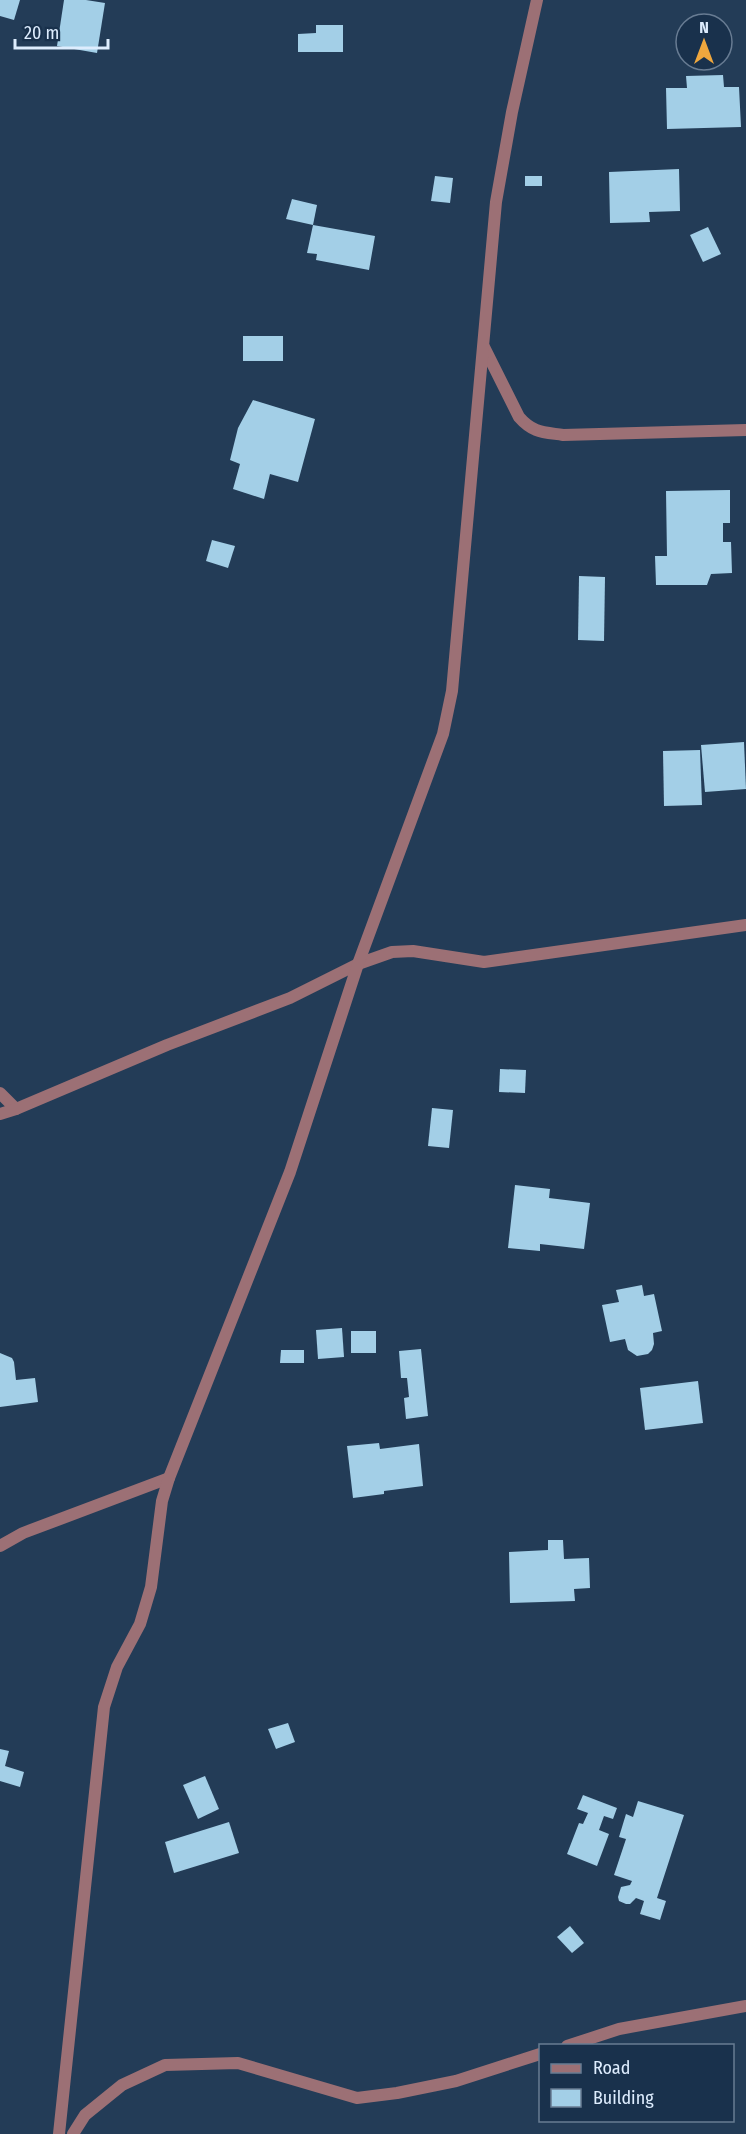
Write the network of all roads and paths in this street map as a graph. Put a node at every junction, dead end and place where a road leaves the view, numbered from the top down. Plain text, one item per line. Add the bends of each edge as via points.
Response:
1 (537, 0) edge
2 (483, 346) junction
3 (746, 430) edge
4 (746, 925) edge
5 (358, 964) junction
6 (0, 1093) edge
7 (16, 1109) junction
8 (0, 1114) edge
9 (169, 1478) junction
10 (0, 1546) edge
11 (746, 2006) edge
12 (573, 2044) edge
13 (539, 2054) edge
14 (59, 2134) edge
15 (72, 2134) edge

1 - 2 street via 496,202
2 - 3 street via 519,417 535,431 563,435
2 - 5 street via 448,715
4 - 5 street via 484,962 413,951 392,952
5 - 7 street via 290,998
5 - 9 street via 290,1172
6 - 7 street
7 - 8 street
9 - 10 street via 23,1533
9 - 14 street via 162,1501 151,1587 140,1624 117,1667 104,1707
11 - 12 street via 619,2029
13 - 15 street via 456,2081 357,2098 238,2063 165,2065 122,2085 85,2115

